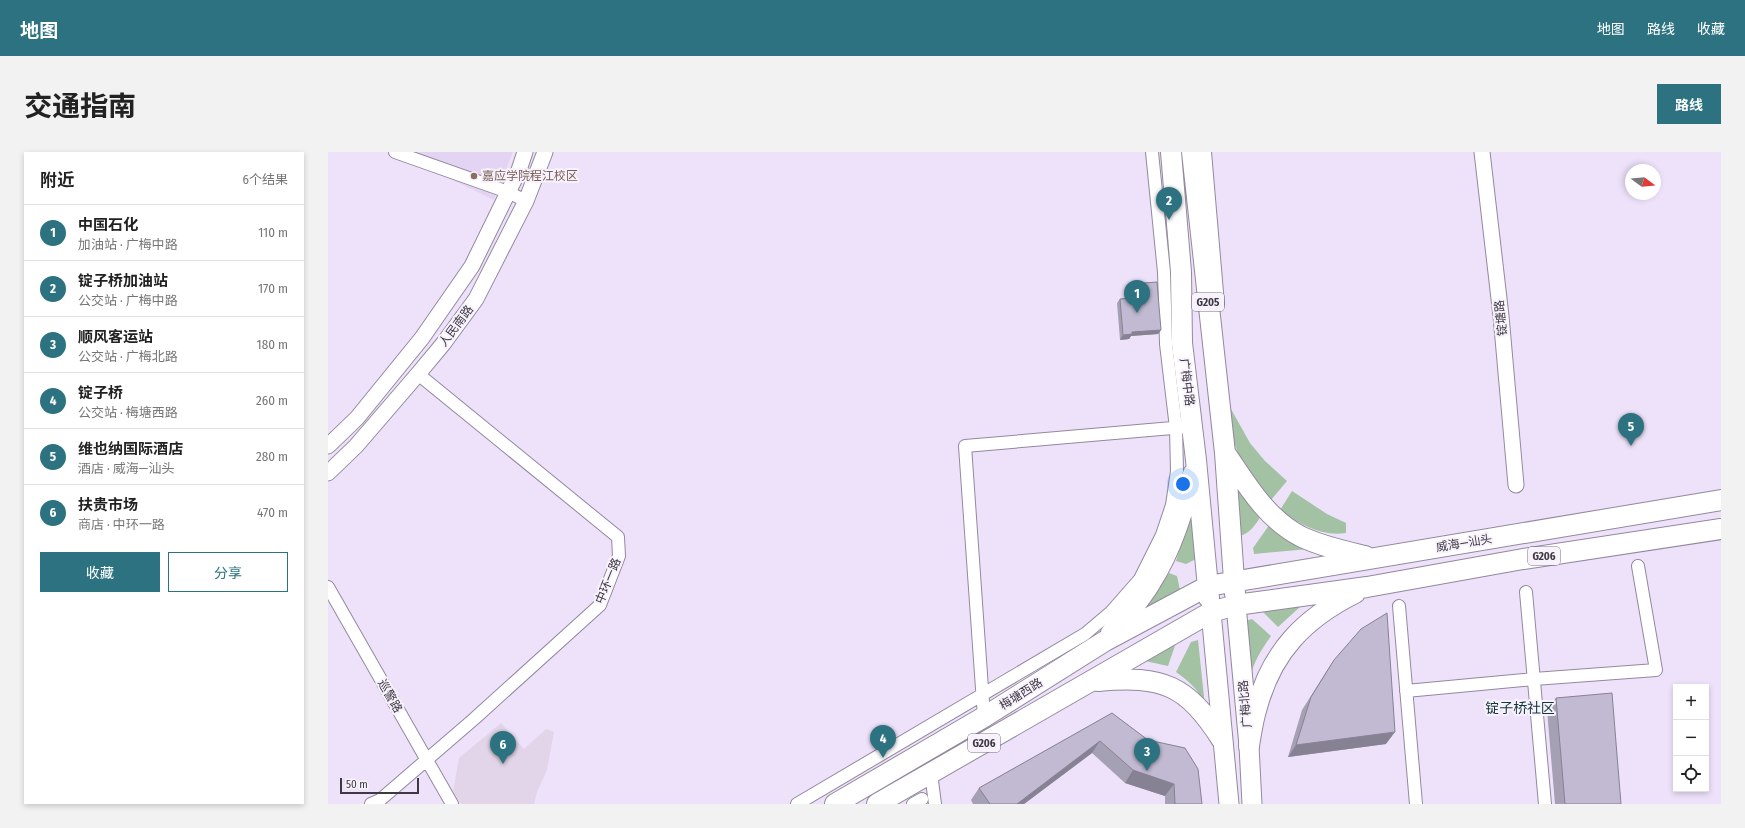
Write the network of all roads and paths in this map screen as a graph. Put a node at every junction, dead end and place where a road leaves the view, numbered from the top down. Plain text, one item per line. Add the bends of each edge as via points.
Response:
1 (395, 152) edge
2 (525, 152) edge
3 (545, 152) edge
4 (1152, 152) edge
5 (1171, 152) edge
6 (1192, 152) edge
7 (1204, 152) edge
8 (1482, 152) edge
9 (508, 192) junction
10 (526, 201) junction
11 (1211, 326) junction
12 (418, 374) junction
13 (1185, 427) junction
14 (328, 446) edge
15 (1225, 452) junction
16 (1196, 460) junction
17 (328, 473) edge
18 (1516, 485) dead end
19 (1721, 500) edge
20 (1228, 503) junction
21 (1201, 505) junction
22 (1721, 529) edge
23 (1371, 558) junction
24 (1638, 566) dead end
25 (1234, 581) junction
26 (1208, 586) junction
27 (328, 587) edge
28 (1367, 587) junction
29 (1526, 592) dead end
30 (1236, 605) junction
31 (1399, 606) dead end
32 (1211, 612) junction
33 (1105, 641) junction
34 (1534, 679) junction
35 (1092, 681) junction
36 (1406, 691) junction
37 (984, 694) junction
38 (984, 717) junction
39 (1222, 740) junction
40 (1249, 746) junction
41 (427, 760) junction
42 (931, 773) junction
43 (371, 804) edge
44 (452, 804) edge
45 (797, 804) edge
46 (835, 804) edge
47 (877, 804) edge
48 (935, 804) edge
49 (1229, 804) edge
50 (1252, 804) edge
51 (1416, 804) edge
52 (1545, 804) edge

1 - 9 street
2 - 9 street, 人民南路
3 - 10 street, 人民南路
4 - 13 street via 1164,272 1166,344
5 - 13 highway, 广梅中路 / G205 via 1181,272
6 - 11 highway, G205
7 - 11 street via 1220,324
8 - 18 street, 锭塘路 via 1501,316
9 - 10 street
9 - 14 street, 人民南路 via 472,266 427,332 357,418
10 - 12 street, 人民南路 via 476,299
11 - 15 highway, G205
12 - 17 street, 人民南路 via 356,446
12 - 41 street, 中环一路 via 618,537 619,556 600,605
13 - 16 highway, 广梅中路 / G205
13 - 37 street via 1172,504 1162,536 1140,579 1110,612 1085,634
13 - 37 street via 965,446
15 - 20 highway, G205
15 - 23 highway via 1260,502 1278,521 1301,536
16 - 21 highway, 广梅中路 / G205
16 - 33 highway via 1174,539 1152,582
19 - 23 highway, 威海—汕头 / G206
20 - 21 highway
20 - 25 highway, G205
21 - 26 highway, 广梅中路 / G205
22 - 28 highway, G206 via 1523,559
23 - 25 highway, 威海—汕头 / G206
24 - 34 street via 1656,670
25 - 26 highway, 威海—汕头 / G206
25 - 30 highway, G205
26 - 32 highway, 广梅中路 / G205
26 - 33 highway, 梅塘西路 / G206
27 - 41 street, 巡警路
28 - 30 highway, G206
28 - 40 highway via 1334,604 1308,622 1287,645 1268,674 1257,706
29 - 34 street
30 - 32 highway, G206
30 - 40 main road, 广梅北路
31 - 36 street
32 - 35 highway, 梅塘西路 / G206
32 - 39 main road
33 - 38 highway, 梅塘西路 / G206
34 - 36 street
34 - 52 street
35 - 39 highway via 1143,679 1173,688 1199,708
35 - 42 highway, 梅塘西路 / G206
36 - 51 street
37 - 38 street
37 - 45 street
38 - 46 highway, 梅塘西路 / G206
39 - 49 main road
40 - 50 main road, 广梅北路
41 - 43 street, 中环一路 via 380,800
41 - 44 street, 巡警路
42 - 47 highway, 梅塘西路 / G206
42 - 48 street

